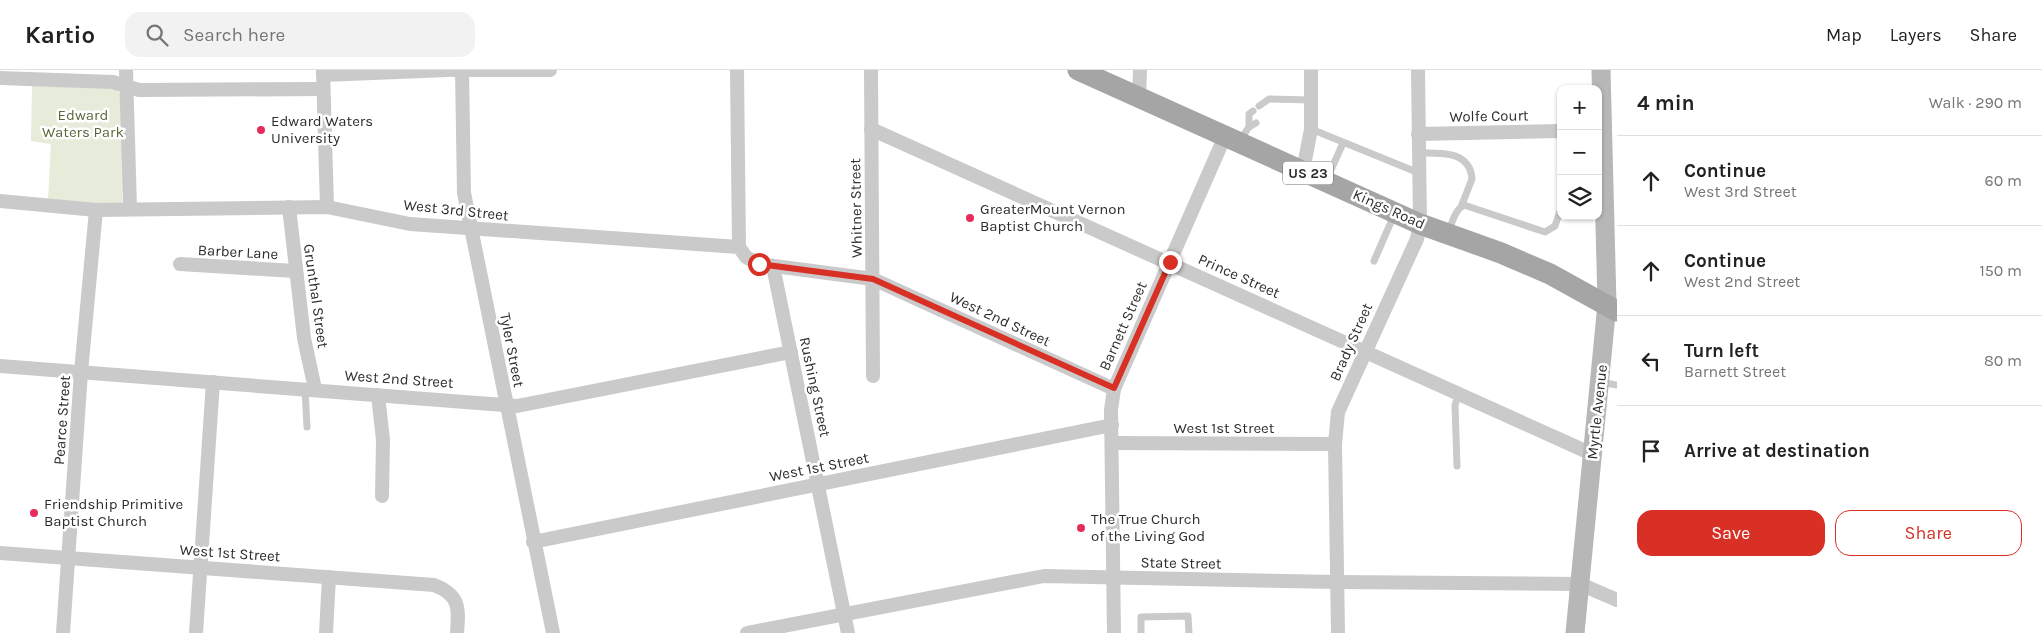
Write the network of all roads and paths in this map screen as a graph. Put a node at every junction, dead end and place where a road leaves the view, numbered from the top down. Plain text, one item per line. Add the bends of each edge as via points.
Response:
1 (126, 70) edge
2 (449, 70) edge
3 (462, 70) edge
4 (550, 70) edge
5 (738, 70) edge
6 (872, 70) edge
7 (1078, 70) edge
8 (1140, 70) edge
9 (1311, 70) edge
10 (1418, 70) edge
11 (1601, 70) edge
12 (323, 72) edge
13 (0, 78) edge
14 (1601, 85) edge
15 (127, 86) junction
16 (323, 89) junction
17 (1139, 98) junction
18 (1281, 100) junction
19 (1311, 100) junction
20 (1277, 108) dead end
21 (1256, 123) dead end
22 (871, 129) junction
23 (1311, 129) junction
24 (1557, 131) edge
25 (1418, 134) junction
26 (1238, 135) junction
27 (1602, 135) edge
28 (1343, 143) junction
29 (1419, 153) junction
30 (1610, 154) edge
31 (1303, 171) junction
32 (1602, 171) edge
33 (1419, 173) junction
34 (1601, 175) edge
35 (1326, 181) junction
36 (0, 201) edge
37 (327, 206) junction
38 (289, 207) junction
39 (1460, 207) junction
40 (130, 208) junction
41 (96, 210) junction
42 (1395, 212) junction
43 (1557, 220) edge
44 (1420, 224) junction
45 (471, 228) junction
46 (1448, 234) junction
47 (739, 247) junction
48 (1374, 261) dead end
49 (1170, 262) junction
50 (180, 264) dead end
51 (773, 266) junction
52 (295, 271) junction
53 (873, 279) junction
54 (1612, 308) edge
55 (1365, 350) junction
56 (791, 352) junction
57 (0, 366) edge
58 (82, 372) junction
59 (873, 376) dead end
60 (213, 382) junction
61 (1608, 384) edge
62 (1114, 388) junction
63 (310, 389) junction
64 (1460, 393) junction
65 (378, 394) junction
66 (506, 403) junction
67 (1112, 426) junction
68 (307, 427) dead end
69 (1113, 443) junction
70 (1335, 444) junction
71 (1592, 454) junction
72 (1457, 466) dead end
73 (818, 484) junction
74 (382, 496) dead end
75 (533, 542) junction
76 (0, 553) edge
77 (69, 558) junction
78 (201, 568) junction
79 (329, 577) junction
80 (1114, 578) junction
81 (1336, 582) junction
82 (1580, 584) junction
83 (1617, 600) edge
84 (844, 613) junction
85 (63, 633) edge
86 (196, 633) edge
87 (326, 633) edge
88 (457, 633) edge
89 (552, 633) edge
90 (747, 633) edge
91 (848, 633) edge
92 (1114, 633) edge
93 (1141, 633) edge
94 (1189, 633) edge
95 (1338, 633) edge
96 (1575, 633) edge

1 - 15 street
2 - 3 street
2 - 12 street
3 - 4 street
3 - 45 street, Tyler Street via 464,193
5 - 47 street
6 - 22 street, Whitner Street
7 - 17 main road, Kings Road / US 23
8 - 17 street
9 - 19 street
10 - 25 street, Brady Street
11 - 14 main road, Myrtle Avenue
12 - 16 street
13 - 15 street via 113,82
15 - 16 street via 140,90
15 - 40 street
16 - 37 street
17 - 26 main road, Kings Road / US 23
18 - 19 lane
18 - 20 lane
18 - 26 lane via 1269,98 1256,108
19 - 23 street
21 - 26 lane
22 - 49 street, Prince Street
22 - 53 street, Whitner Street
23 - 28 lane
23 - 31 street
24 - 25 street, Wolfe Court
25 - 29 street, Brady Street
26 - 31 main road, Kings Road / US 23
26 - 49 street, Barnett Street
27 - 30 main road, Myrtle Avenue
28 - 33 lane
28 - 35 lane
29 - 33 street, Brady Street
29 - 39 lane via 1455,155 1464,162 1472,178
30 - 32 main road, Myrtle Avenue
31 - 35 main road, Kings Road / US 23
33 - 44 street, Brady Street
34 - 54 main road, Myrtle Avenue
35 - 42 main road, Kings Road / US 23
36 - 41 street, West 3rd Street
37 - 38 street, West 3rd Street
37 - 45 street, West 3rd Street via 410,224
38 - 40 street, West 3rd Street
38 - 52 street, Grunthal Street
39 - 43 lane via 1470,206 1545,232 1555,226
39 - 46 lane
40 - 41 street, West 3rd Street
41 - 58 street, Pearce Street
42 - 44 main road, Kings Road / US 23
42 - 48 lane
44 - 46 main road, Kings Road / US 23
44 - 55 street, Brady Street via 1417,239
45 - 47 street, West 3rd Street
45 - 66 street, Tyler Street
46 - 54 main road, Kings Road / US 23 via 1550,274
47 - 51 street via 759,264
49 - 55 street, Prince Street
49 - 62 street, Barnett Street
50 - 52 street, Barber Lane
51 - 53 street
51 - 56 street, Rushing Street
52 - 63 street, Grunthal Street
53 - 59 street, Whitner Street
53 - 62 street, West 2nd Street
54 - 61 main road, Myrtle Avenue
55 - 64 street, Prince Street
55 - 70 street, Brady Street via 1338,412
56 - 66 street, West 2nd Street via 517,406
56 - 73 street, Rushing Street
57 - 58 street, West 2nd Street
58 - 60 street, West 2nd Street
58 - 77 street, Pearce Street
60 - 63 street, West 2nd Street
60 - 78 street
61 - 71 main road, Myrtle Avenue
62 - 67 street, Barnett Street
63 - 65 street, West 2nd Street
63 - 68 lane
64 - 71 street, Prince Street
64 - 72 lane via 1455,405
65 - 66 street, West 2nd Street
65 - 74 street via 383,440
66 - 75 street, Tyler Street
67 - 69 street, Barnett Street
67 - 73 street, West 1st Street
69 - 70 street, West 1st Street
69 - 80 street, Barnett Street
70 - 81 street, Brady Street
71 - 82 main road, Myrtle Avenue
73 - 75 street, West 1st Street
73 - 84 street, Rushing Street
75 - 89 street, Tyler Street
76 - 77 street, West 1st Street
77 - 78 street, West 1st Street
77 - 85 street, Pearce Street
78 - 79 street, West 1st Street
78 - 86 street
79 - 87 street
79 - 88 street, West 1st Street via 434,585 445,589 454,597 458,608
80 - 81 street, State Street
80 - 84 street, State Street via 1044,576
80 - 92 street, Barnett Street
81 - 82 street, State Street
81 - 95 street, Brady Street
82 - 83 street, State Street
82 - 96 main road, Myrtle Avenue
84 - 90 street, State Street
84 - 91 street, Rushing Street
93 - 94 lane via 1141,617 1188,616

